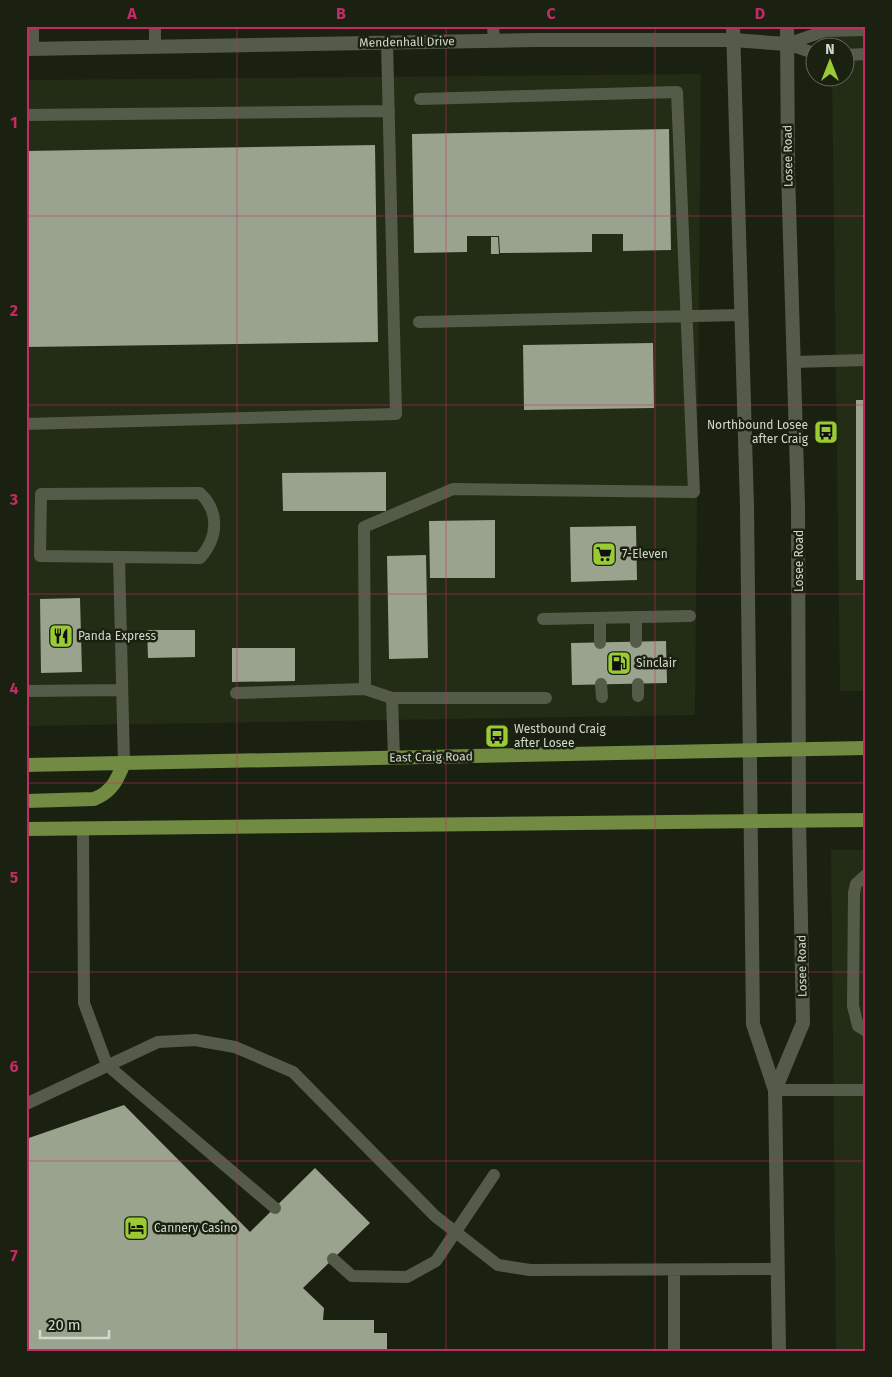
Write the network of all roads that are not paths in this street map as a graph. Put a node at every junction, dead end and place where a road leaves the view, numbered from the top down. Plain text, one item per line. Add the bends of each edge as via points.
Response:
1 (33, 26) edge
2 (155, 26) edge
3 (493, 26) edge
4 (787, 26) edge
5 (866, 30) edge
6 (733, 33) edge
7 (494, 41) junction
8 (387, 43) junction
9 (787, 44) junction
10 (155, 46) junction
11 (30, 48) edge
12 (804, 49) edge
13 (420, 98) dead end
14 (389, 111) junction
15 (26, 115) edge
16 (686, 314) junction
17 (741, 315) junction
18 (419, 322) dead end
19 (866, 360) edge
20 (793, 362) junction
21 (26, 424) edge
22 (119, 558) junction
23 (690, 616) dead end
24 (636, 617) junction
25 (600, 618) junction
26 (543, 619) dead end
27 (636, 642) dead end
28 (600, 643) dead end
29 (365, 689) junction
30 (122, 690) junction
31 (26, 691) edge
32 (236, 693) dead end
33 (392, 698) junction
34 (546, 698) dead end
35 (866, 748) edge
36 (800, 749) junction
37 (749, 750) junction
38 (394, 757) junction
39 (124, 763) junction
40 (26, 765) edge
41 (26, 801) edge
42 (866, 820) edge
43 (799, 821) junction
44 (750, 822) junction
45 (83, 828) junction
46 (26, 829) edge
47 (866, 875) edge
48 (866, 1031) edge
49 (107, 1065) junction
50 (775, 1090) junction
51 (866, 1090) edge
52 (26, 1104) edge
53 (494, 1175) dead end
54 (275, 1208) dead end
55 (457, 1233) junction
56 (333, 1259) dead end
57 (778, 1269) junction
58 (674, 1271) junction
59 (674, 1351) edge
60 (779, 1351) edge

1 - 11 lane
2 - 10 lane
3 - 7 lane
4 - 9 main road, Losee Road
5 - 9 lane via 826,30
6 - 7 main road, Mendenhall Drive
6 - 9 main road, Mendenhall Drive
6 - 17 main road, Losee Road
7 - 8 main road, Mendenhall Drive
8 - 10 main road, Mendenhall Drive
8 - 14 lane
9 - 12 lane
9 - 20 main road, Losee Road
10 - 11 main road, Mendenhall Drive
13 - 16 lane via 677,92
14 - 15 lane
14 - 21 lane via 396,414
16 - 17 lane
16 - 18 lane
16 - 29 lane via 694,492 453,489 364,527
17 - 37 main road, Losee Road
19 - 20 lane
20 - 36 main road, Losee Road
22 - 22 lane via 40,556 41,494 200,493 206,499 215,522 214,535 208,550 200,558
22 - 30 lane
23 - 24 lane
24 - 25 lane
24 - 27 lane
25 - 26 lane
25 - 28 lane
29 - 32 lane
29 - 33 lane
30 - 31 lane
30 - 39 lane
33 - 34 lane
33 - 38 lane
35 - 36 main road, East Craig Road
36 - 37 main road, East Craig Road
36 - 43 main road, Losee Road
37 - 38 main road, East Craig Road
37 - 44 main road, Losee Road
38 - 39 main road, East Craig Road
39 - 40 main road, East Craig Road
39 - 41 main road via 115,783 103,796
42 - 43 main road
43 - 44 main road
43 - 50 main road, Losee Road via 803,1024
44 - 45 main road
44 - 50 main road, Losee Road via 753,1024
45 - 46 main road
45 - 49 lane via 84,1003
47 - 48 lane via 856,884 854,893 853,997 856,1021
49 - 52 lane
49 - 54 lane
49 - 55 lane via 158,1042 195,1040 235,1047 293,1072 436,1216
50 - 51 lane
50 - 57 main road, Losee Road
53 - 55 lane
55 - 56 lane via 436,1261 406,1278 352,1276
55 - 58 lane via 498,1265 530,1270
57 - 58 lane
57 - 60 main road, Losee Road
58 - 59 lane

